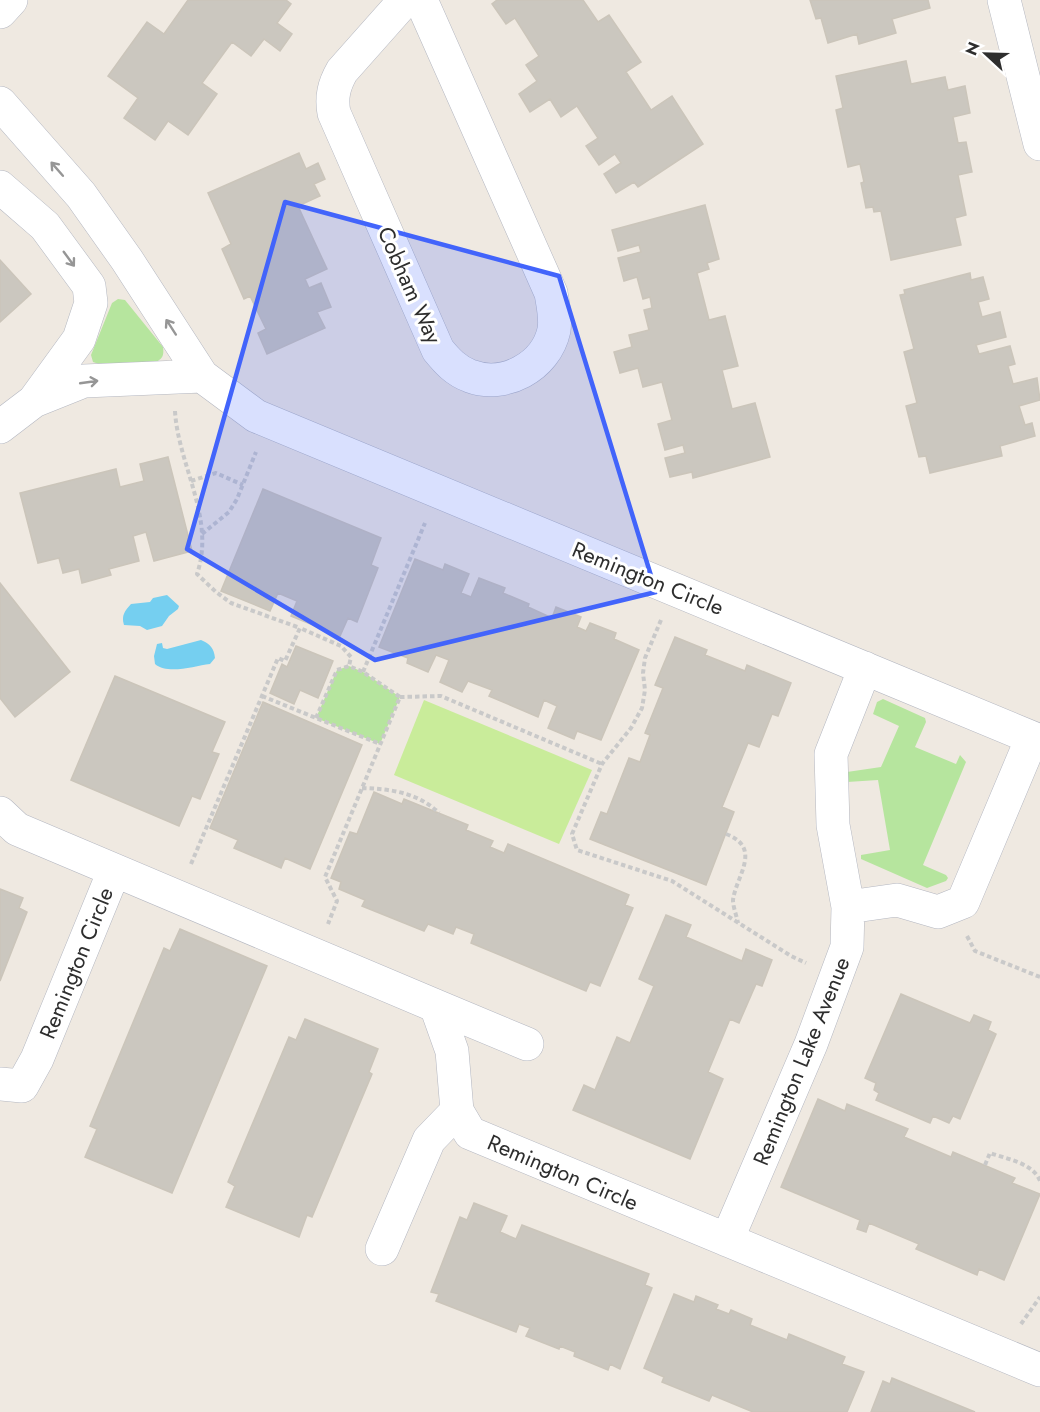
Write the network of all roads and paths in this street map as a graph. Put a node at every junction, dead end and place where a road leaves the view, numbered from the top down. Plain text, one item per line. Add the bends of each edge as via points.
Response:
1 (11, 0) edge
2 (405, 0) edge
3 (421, 0) edge
4 (1004, 0) edge
5 (0, 12) edge
6 (0, 103) edge
7 (1040, 144) edge
8 (0, 187) edge
9 (81, 195) junction
10 (45, 226) junction
11 (128, 261) junction
12 (89, 286) junction
13 (187, 377) junction
14 (34, 402) junction
15 (263, 419) junction
16 (0, 428) edge
17 (191, 481) junction
18 (243, 485) junction
19 (438, 491) junction
20 (202, 534) junction
21 (674, 588) junction
22 (300, 628) junction
23 (349, 666) junction
24 (865, 668) junction
25 (363, 672) junction
26 (262, 696) junction
27 (400, 697) junction
28 (316, 718) junction
29 (1036, 740) edge
30 (380, 744) junction
31 (602, 764) junction
32 (362, 788) junction
33 (0, 813) edge
34 (439, 813) dead end
35 (726, 834) dead end
36 (114, 871) junction
37 (176, 897) junction
38 (848, 907) junction
39 (950, 907) junction
40 (738, 924) junction
41 (315, 956) junction
42 (836, 975) junction
43 (1040, 977) edge
44 (436, 1006) junction
45 (527, 1044) dead end
46 (0, 1084) edge
47 (457, 1112) junction
48 (985, 1165) dead end
49 (1040, 1181) edge
50 (727, 1240) junction
51 (382, 1249) dead end
52 (1040, 1370) edge

1 - 5 street
2 - 3 street, Cobham Way via 342,72 334,85 334,113 438,350 451,365 468,375 498,380 512,377 533,365 546,348 554,330 555,312
4 - 7 street
9 -> 6 street
8 - 10 street
9 - 10 street
9 - 11 street
10 -> 12 street
11 - 12 street
13 -> 11 street
12 - 14 street via 91,303 79,339
14 -> 13 street via 84,381
13 - 15 street, Remington Circle
13 - 17 path via 176,433
14 - 16 street
15 - 18 path
15 - 19 street, Remington Circle
17 - 18 path via 216,473
17 - 20 path
18 - 20 path via 230,512
19 - 21 street, Remington Circle
19 - 25 path
20 - 22 path via 197,574 231,603
21 - 24 street, Remington Circle
21 - 31 path via 645,657 642,708
22 - 23 path via 340,646 351,657
22 - 26 path via 285,661 278,658
23 - 25 path
23 - 28 path via 337,670
24 - 29 street, Remington Circle
24 - 38 street, Remington Lake Avenue via 831,754 833,825
25 - 27 path
26 - 28 path
26 - 37 path
27 - 30 path
27 - 31 path via 441,696
28 - 30 path
29 - 39 street via 963,902
30 - 32 path
31 - 40 path via 572,834 577,850 672,881
32 - 34 path via 418,797
32 - 41 path via 324,877 337,901
33 - 36 street via 17,829
35 - 40 path via 742,845 745,857 733,901
36 - 37 street, Remington Circle
36 - 46 street, Remington Circle via 37,1059 22,1086
37 - 41 street, Remington Circle
38 - 39 street via 897,900 938,912
38 - 42 street, Remington Lake Avenue via 847,947
39 - 43 path via 975,951
40 - 42 path via 790,956
41 - 44 street, Remington Circle
42 - 50 street, Remington Lake Avenue via 811,1044
44 - 45 street, Remington Circle
44 - 47 street via 452,1051
47 - 50 street, Remington Circle via 470,1133
47 - 51 street via 429,1140
48 - 49 path via 990,1153 1037,1173
50 - 52 street, Remington Circle

